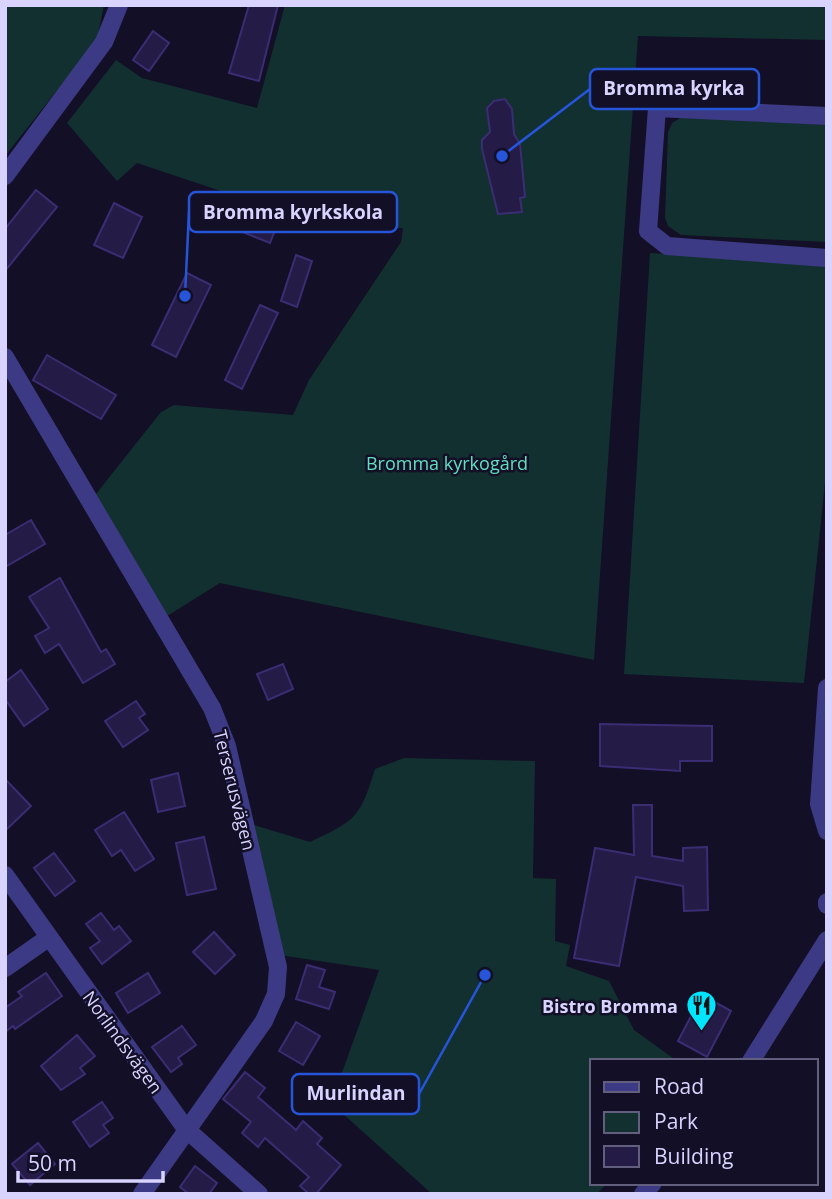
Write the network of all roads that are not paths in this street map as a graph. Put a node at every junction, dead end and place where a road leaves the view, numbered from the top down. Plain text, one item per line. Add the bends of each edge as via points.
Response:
1 (119, 5) edge
2 (827, 116) edge
3 (5, 176) edge
4 (827, 258) edge
5 (5, 357) edge
6 (827, 688) edge
7 (827, 831) edge
8 (5, 875) edge
9 (48, 938) junction
10 (827, 940) edge
11 (5, 968) edge
12 (752, 1059) edge
13 (186, 1129) junction
14 (142, 1194) edge
15 (259, 1194) edge

1 - 3 street via 104,42
2 - 4 street via 657,108 648,231 667,246
5 - 13 street, Terserusvägen via 212,708 227,746 278,967 276,994 264,1021
6 - 7 street via 819,804
8 - 9 street, Norlindsvägen
9 - 11 street
9 - 13 street, Norlindsvägen
10 - 12 street
13 - 14 street, Terserusvägen
13 - 15 street, Norlindsvägen

